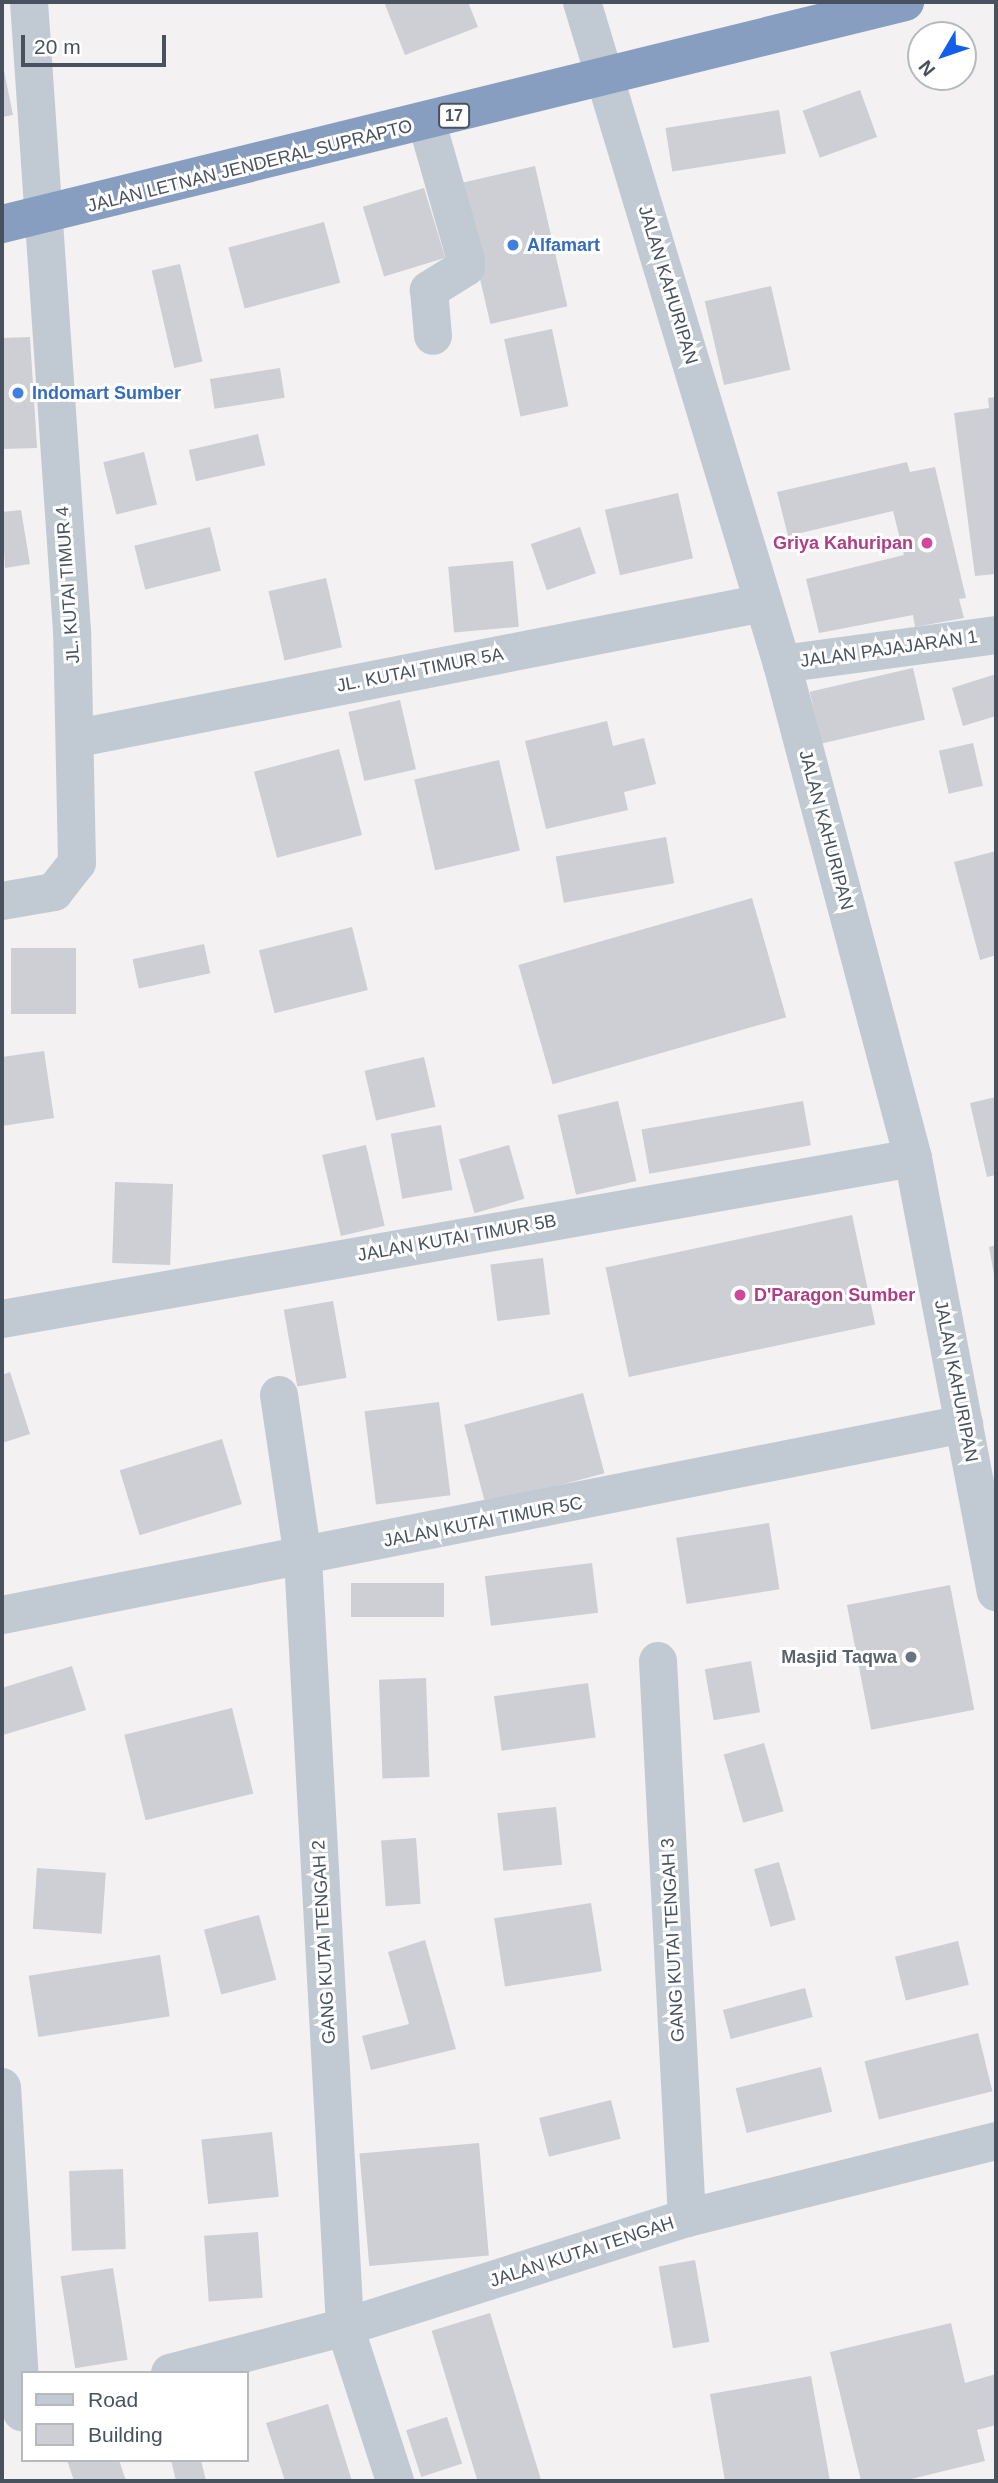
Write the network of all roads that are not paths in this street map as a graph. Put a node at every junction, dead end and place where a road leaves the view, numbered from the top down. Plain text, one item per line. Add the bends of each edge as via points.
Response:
1 (29, 2) edge
2 (582, 2) edge
3 (905, 2) edge
4 (607, 79) junction
5 (427, 123) junction
6 (40, 217) junction
7 (2, 224) edge
8 (433, 336) dead end
9 (763, 603) junction
10 (996, 635) edge
11 (782, 664) junction
12 (78, 738) junction
13 (2, 901) edge
14 (913, 1158) junction
15 (2, 1319) edge
16 (279, 1395) dead end
17 (964, 1424) junction
18 (303, 1558) junction
19 (996, 1592) edge
20 (2, 1615) edge
21 (658, 1661) dead end
22 (2, 2087) edge
23 (996, 2141) edge
24 (687, 2218) junction
25 (345, 2327) junction
26 (178, 2371) edge
27 (21, 2396) edge
28 (21, 2412) edge
29 (2, 2418) edge
30 (395, 2481) edge

1 - 6 street, JL. KUTAI TIMUR 4
2 - 4 street, JALAN KAHURIPAN
3 - 4 highway, JALAN LETNAN JENDERAL SUPRAPTO / 17
4 - 5 highway, JALAN LETNAN JENDERAL SUPRAPTO / 17
4 - 9 street, JALAN KAHURIPAN
5 - 6 highway, JALAN LETNAN JENDERAL SUPRAPTO / 17
5 - 8 street via 466,260 461,271 429,290
6 - 7 highway, JALAN LETNAN JENDERAL SUPRAPTO / 17
6 - 12 street, JL. KUTAI TIMUR 4
9 - 11 street, JALAN KAHURIPAN
9 - 12 street, JL. KUTAI TIMUR 5A
10 - 11 street, JALAN PAJAJARAN 1
11 - 14 street, JALAN KAHURIPAN
12 - 13 street, JL. KUTAI TIMUR 4 via 73,875 54,892
14 - 15 street, JALAN KUTAI TIMUR 5B
14 - 17 street, JALAN KAHURIPAN
16 - 18 street, GANG KUTAI TENGAH 2
17 - 18 street, JALAN KUTAI TIMUR 5C
17 - 19 street, JALAN KAHURIPAN
18 - 20 street, JALAN KUTAI TIMUR 5C
18 - 25 street, GANG KUTAI TENGAH 2
21 - 24 street, GANG KUTAI TENGAH 3
22 - 27 street
23 - 24 street, JALAN KUTAI TENGAH
24 - 25 street, JALAN KUTAI TENGAH
25 - 26 street, JALAN KUTAI TENGAH
25 - 30 street, GANG KUTAI TENGAH 2
28 - 29 street

